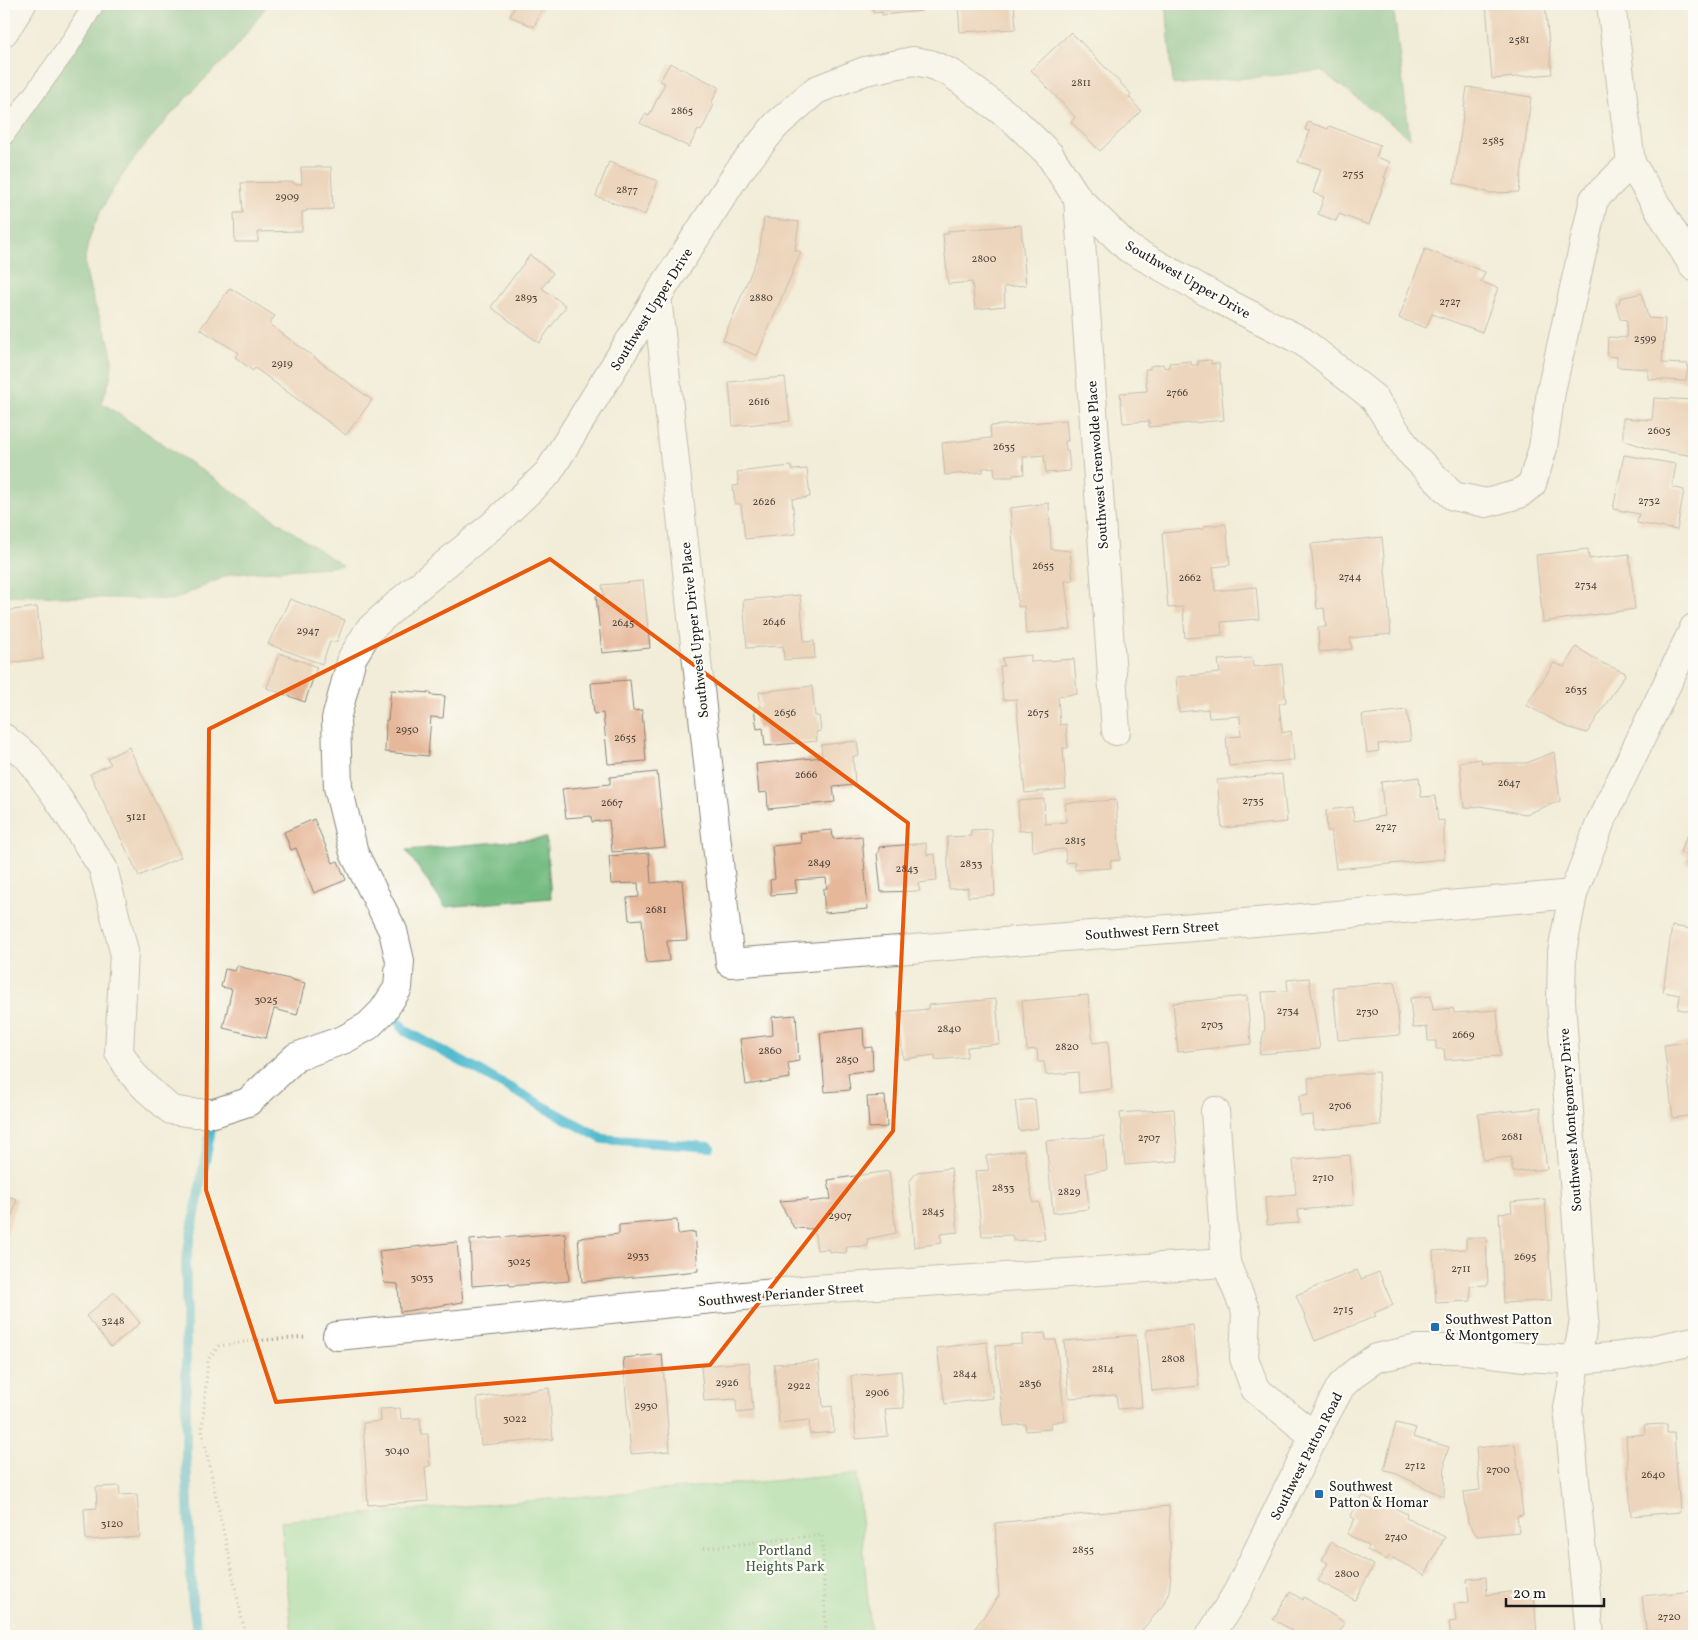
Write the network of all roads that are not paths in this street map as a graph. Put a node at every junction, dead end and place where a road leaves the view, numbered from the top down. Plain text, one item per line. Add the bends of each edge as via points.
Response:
1 (22, 4) edge
2 (94, 4) edge
3 (1611, 4) edge
4 (4, 32) edge
5 (4, 135) edge
6 (1630, 163) junction
7 (1078, 199) junction
8 (1694, 267) edge
9 (657, 297) junction
10 (1694, 628) edge
11 (1687, 661) edge
12 (1116, 731) dead end
13 (4, 738) edge
14 (1572, 894) junction
15 (730, 963) joint
16 (1215, 1111) dead end
17 (1226, 1263) junction
18 (337, 1336) road end
19 (1694, 1341) edge
20 (1576, 1360) junction
21 (1314, 1436) junction
22 (1210, 1636) edge
23 (1590, 1636) edge

1 - 4 main road
2 - 5 lane via 68,47
3 - 6 main road
6 - 7 main road, Southwest Upper Drive via 1594,199 1552,391 1543,448 1532,484 1519,494 1486,503 1453,496 1408,450 1374,398 1302,341 1128,248
6 - 8 main road
7 - 9 main road, Southwest Upper Drive via 1049,154 1022,127 951,73 913,61 865,71 816,90 776,125 738,172
7 - 12 main road, Southwest Grenwolde Place
9 - 13 main road, Southwest Upper Drive via 548,473 494,524 369,630 352,658 336,719 338,787 354,852 393,931 400,961 398,988 368,1026 344,1040 296,1057 248,1102 214,1113 171,1110 132,1073 119,1052 124,951 103,868 29,758
9 - 15 main road, Southwest Upper Drive Place
10 - 11 main road, Southwest Montgomery Drive
11 - 14 main road, Southwest Montgomery Drive via 1601,821
14 - 15 main road, Southwest Fern Street
14 - 20 main road, Southwest Montgomery Drive via 1562,952 1561,1001 1584,1320
16 - 17 main road
17 - 18 main road, Southwest Periander Street via 814,1290
17 - 21 main road via 1246,1312 1244,1358 1255,1389
19 - 20 main road, Southwest Patton Road via 1622,1356
20 - 21 main road, Southwest Patton Road via 1459,1349 1418,1349 1376,1358 1341,1386
20 - 23 main road, Southwest Montgomery Drive via 1568,1408
21 - 22 main road, Southwest Patton Road via 1237,1593

